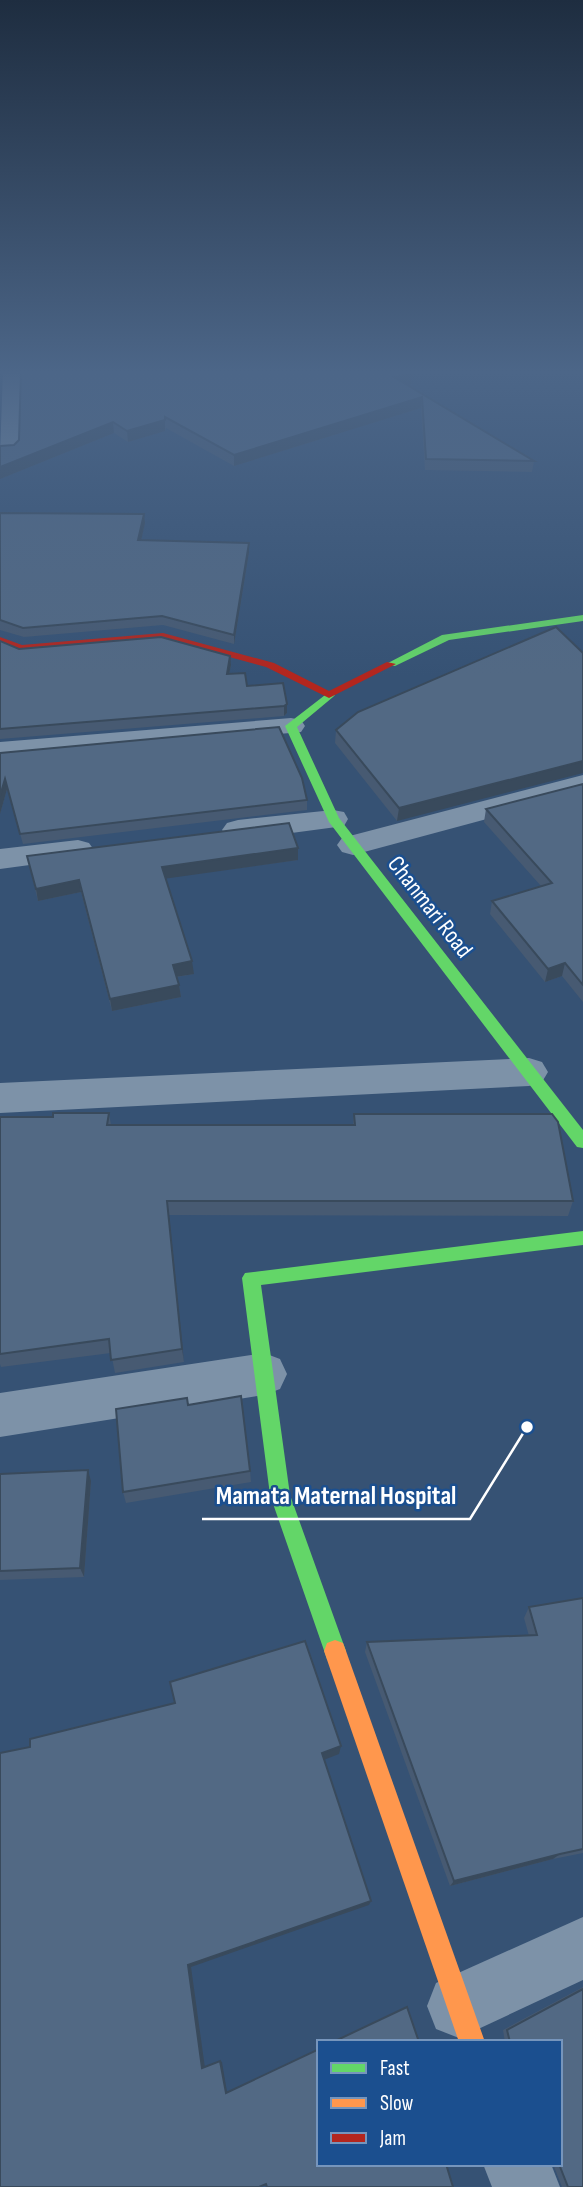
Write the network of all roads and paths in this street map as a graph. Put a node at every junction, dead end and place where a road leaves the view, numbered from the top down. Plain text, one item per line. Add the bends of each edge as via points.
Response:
1 (583, 618) edge
2 (0, 640) edge
3 (329, 695) junction
4 (291, 726) junction
5 (0, 751) edge
6 (583, 784) edge
7 (333, 818) junction
8 (208, 834) edge
9 (353, 845) junction
10 (111, 846) edge
11 (0, 859) edge
12 (528, 1072) junction
13 (0, 1098) edge
14 (583, 1142) edge
15 (583, 1238) edge
16 (264, 1374) junction
17 (0, 1415) edge
18 (583, 1948) edge
19 (465, 2024) edge
20 (518, 2166) edge
21 (526, 2187) edge

1 - 3 street via 446,637
2 - 3 street via 21,648 163,636 270,665
3 - 4 street
4 - 5 street
4 - 7 street, Chanmari Road
6 - 9 street
7 - 8 street
7 - 9 street, Chanmari Road
9 - 12 street, Chanmari Road
10 - 11 street
12 - 13 street
12 - 14 street, Chanmari Road
15 - 16 street via 251,1278
16 - 17 street
16 - 19 street via 280,1495
18 - 19 street
20 - 21 street

